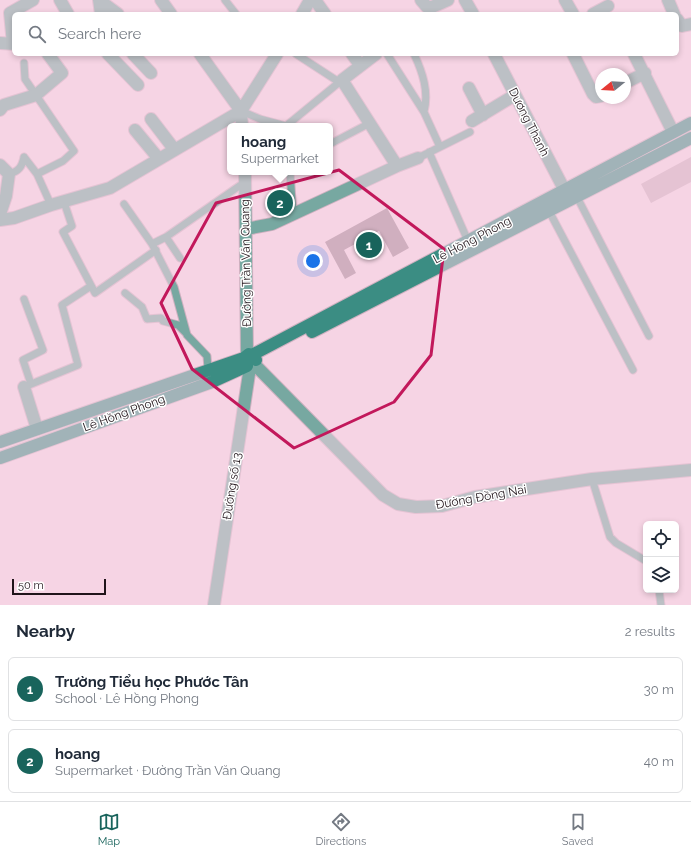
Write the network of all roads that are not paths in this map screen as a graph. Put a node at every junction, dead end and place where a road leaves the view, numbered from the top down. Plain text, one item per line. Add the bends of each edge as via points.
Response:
1 (33, 0) edge
2 (60, 0) edge
3 (161, 0) edge
4 (225, 0) edge
5 (310, 0) edge
6 (315, 0) edge
7 (448, 0) edge
8 (465, 0) edge
9 (565, 0) edge
10 (668, 0) edge
11 (426, 7) edge
12 (608, 7) edge
13 (67, 12) edge
14 (101, 12) edge
15 (115, 12) edge
16 (170, 12) edge
17 (234, 12) edge
18 (303, 12) edge
19 (324, 12) edge
20 (472, 12) edge
21 (572, 12) edge
22 (598, 12) edge
23 (673, 12) edge
24 (679, 22) edge
25 (691, 24) edge
26 (12, 34) edge
27 (0, 43) edge
28 (12, 44) edge
29 (49, 56) edge
30 (110, 56) edge
31 (135, 56) edge
32 (201, 56) edge
33 (273, 56) edge
34 (299, 56) edge
35 (353, 56) edge
36 (373, 56) edge
37 (387, 56) edge
38 (415, 56) edge
39 (495, 56) edge
40 (574, 56) edge
41 (635, 56) edge
42 (24, 63) dead end
43 (360, 65) junction
44 (151, 73) dead end
45 (645, 73) junction
46 (631, 80) edge
47 (340, 81) junction
48 (138, 85) dead end
49 (469, 88) dead end
50 (36, 95) junction
51 (515, 95) junction
52 (595, 95) edge
53 (0, 110) edge
54 (241, 111) junction
55 (424, 112) junction
56 (483, 115) junction
57 (151, 119) dead end
58 (242, 123) edge
59 (275, 123) edge
60 (290, 123) edge
61 (370, 123) junction
62 (691, 123) edge
63 (471, 126) joint
64 (135, 130) dead end
65 (673, 132) junction
66 (691, 138) edge
67 (333, 142) edge
68 (440, 148) junction
69 (174, 149) junction
70 (424, 155) junction
71 (159, 159) junction
72 (0, 165) edge
73 (397, 166) junction
74 (9, 174) junction
75 (37, 174) junction
76 (290, 175) edge
77 (245, 177) edge
78 (571, 196) junction
79 (64, 202) junction
80 (124, 204) dead end
81 (51, 205) junction
82 (549, 212) junction
83 (0, 214) edge
84 (293, 215) junction
85 (0, 220) edge
86 (246, 229) junction
87 (166, 237) junction
88 (468, 241) junction
89 (154, 247) junction
90 (180, 258) dead end
91 (91, 286) junction
92 (125, 293) dead end
93 (24, 300) dead end
94 (187, 335) junction
95 (649, 336) dead end
96 (250, 361) junction
97 (208, 369) junction
98 (633, 370) dead end
99 (28, 385) junction
100 (37, 429) junction
101 (0, 442) edge
102 (0, 458) edge
103 (691, 470) edge
104 (592, 479) junction
105 (643, 559) edge
106 (659, 593) edge
107 (214, 605) edge
108 (661, 605) edge

1 - 26 street via 10,13
2 - 13 street
3 - 16 street
4 - 17 lane
5 - 18 street
6 - 19 street
7 - 11 street
8 - 20 street
9 - 21 street
10 - 23 street
12 - 22 street
14 - 15 street via 99,0
24 - 25 street via 682,26
27 - 28 street
29 - 50 street via 62,73
30 - 48 street
31 - 44 street
32 - 54 street
33 - 54 street
34 - 47 lane
35 - 43 street
36 - 43 street
37 - 55 lane
38 - 55 lane via 422,72 427,99
39 - 51 street, Dương Thanh
40 - 52 street
41 - 45 street
42 - 50 lane via 25,79
43 - 47 street
45 - 46 street
45 - 65 street
47 - 60 lane
47 - 61 street
49 - 56 street
50 - 53 street via 4,105
50 - 75 lane via 74,151 63,161
51 - 56 street
51 - 78 street, Dương Thanh
54 - 58 street
54 - 59 lane
54 - 69 street
55 - 68 lane
56 - 63 street
57 - 69 street
61 - 67 lane
61 - 73 street
62 - 65 main road, Lê Hồng Phong
63 - 68 lane
64 - 71 street
65 - 78 main road, Lê Hồng Phong
66 - 78 main road, Lê Hồng Phong
68 - 70 lane
69 - 71 street
70 - 73 street
70 - 88 lane
71 - 79 street via 110,188
72 - 74 street
73 - 84 street
74 - 75 lane via 21,168 24,157
74 - 83 street
75 - 81 lane
76 - 84 lane
77 - 86 street, Đường Trần Văn Quang
77 - 87 lane
78 - 82 main road, Lê Hồng Phong
78 - 88 main road, Lê Hồng Phong
78 - 95 lane
79 - 81 street
79 - 91 lane via 72,226 63,232
80 - 89 lane
81 - 85 street via 14,218
82 - 96 main road, Lê Hồng Phong
82 - 98 lane
84 - 86 street via 263,227
86 - 96 street, Đường Trần Văn Quang
87 - 89 lane
87 - 90 lane
88 - 96 main road, Lê Hồng Phong
89 - 91 lane via 95,293
89 - 94 lane via 174,287
91 - 99 lane via 62,305 78,365
92 - 94 lane via 142,307 147,319 161,318 163,322 178,326
93 - 99 lane via 42,350 23,360
94 - 97 lane via 207,356
96 - 97 main road, Lê Hồng Phong
96 - 102 main road, Lê Hồng Phong via 212,382
96 - 104 street, Đường Đồng Nai via 383,495 398,504 416,507 442,506 475,497
96 - 107 street, Đường số 13
97 - 100 main road, Lê Hồng Phong
99 - 100 street
100 - 101 main road, Lê Hồng Phong
103 - 104 street, Đường Đồng Nai
104 - 105 lane via 610,537
106 - 108 lane

